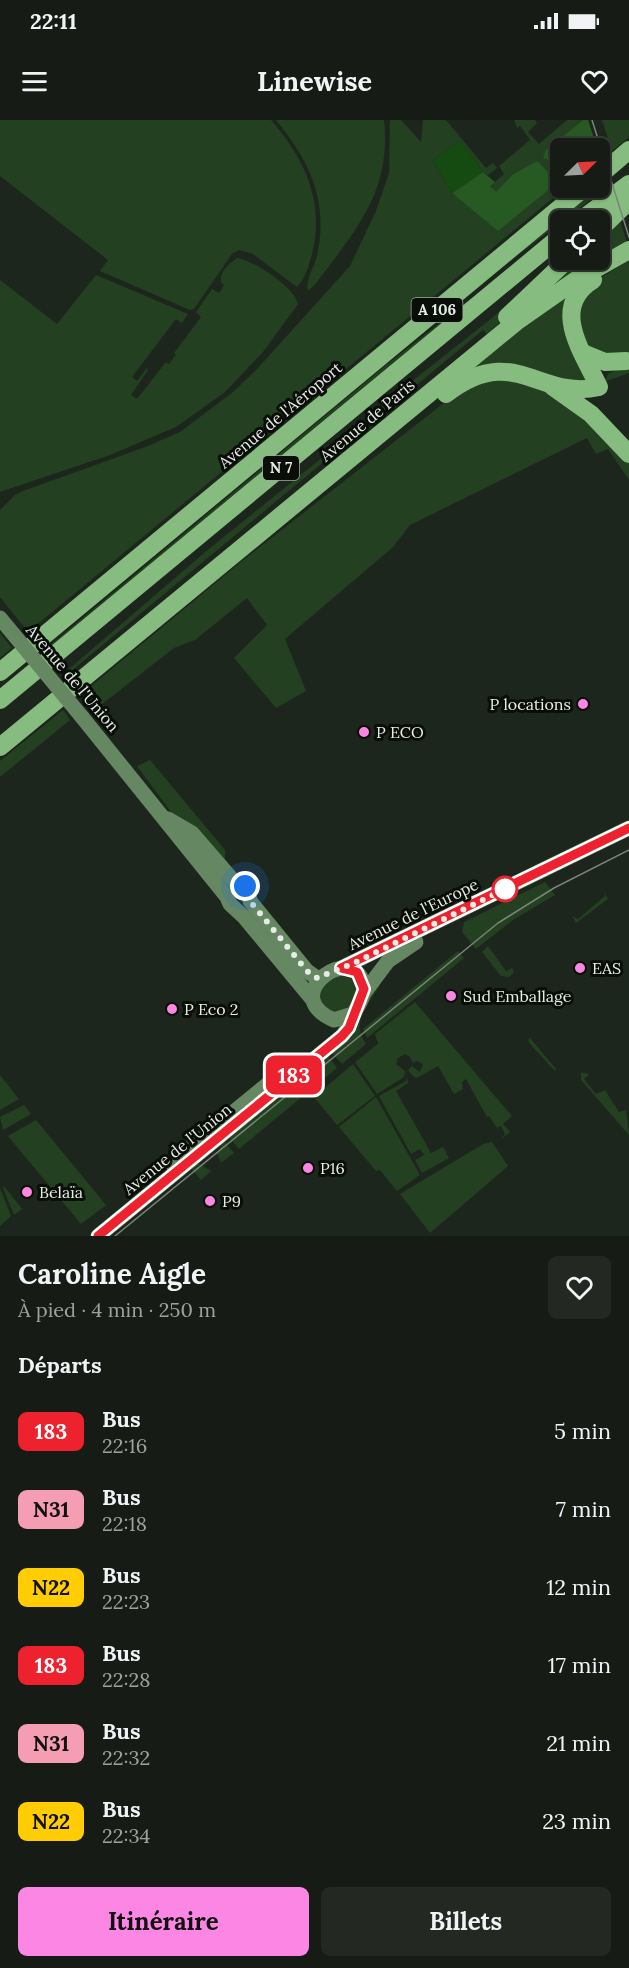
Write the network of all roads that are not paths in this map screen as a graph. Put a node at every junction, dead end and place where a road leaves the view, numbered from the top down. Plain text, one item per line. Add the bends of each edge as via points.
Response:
1 (629, 150) edge
2 (610, 166) edge
3 (629, 184) edge
4 (572, 198) edge
5 (607, 200) junction
6 (629, 200) edge
7 (583, 210) edge
8 (594, 210) edge
9 (610, 213) edge
10 (610, 219) edge
11 (550, 235) edge
12 (550, 245) edge
13 (629, 250) edge
14 (629, 256) edge
15 (550, 260) edge
16 (557, 270) edge
17 (583, 352) junction
18 (626, 361) dead end
19 (541, 379) junction
20 (348, 385) junction
21 (388, 428) junction
22 (629, 454) edge
23 (86, 601) junction
24 (0, 618) edge
25 (106, 662) junction
26 (0, 672) edge
27 (0, 684) edge
28 (0, 700) edge
29 (0, 715) edge
30 (0, 736) edge
31 (0, 747) edge
32 (629, 828) edge
33 (629, 837) edge
34 (238, 898) junction
35 (341, 968) junction
36 (322, 977) junction
37 (364, 993) junction
38 (312, 999) junction
39 (353, 1014) junction
40 (328, 1018) junction
41 (84, 1236) edge
42 (98, 1236) edge

1 - 2 highway
3 - 5 highway
4 - 20 highway, Avenue de l'Aéroport / A 106
5 - 7 highway
5 - 8 highway
6 - 9 highway
6 - 10 highway
11 - 20 highway via 364,379
12 - 28 highway, N 7
13 - 21 highway, Avenue de Paris via 576,280 516,322
14 - 17 highway via 585,284 573,300 571,324
15 - 29 highway, N 7
16 - 21 highway via 503,322 399,410
17 - 18 highway via 605,362
17 - 19 highway via 599,387 578,388
19 - 21 highway via 506,372 478,375 457,385 404,425
19 - 22 highway via 591,414
20 - 23 highway, Avenue de l'Aéroport
21 - 25 highway, Avenue de Paris
23 - 26 highway, Avenue de l'Aéroport
23 - 27 highway via 80,615
24 - 34 street, Avenue de l'Union, bridge via 163,816
25 - 30 highway via 86,669
25 - 31 highway, Avenue de Paris
32 - 35 street, Avenue de l'Europe
33 - 37 street, Avenue de l'Europe via 410,945 388,961
34 - 36 street, Avenue de l'Union via 307,971
34 - 38 street, Avenue de l'Union
35 - 36 street
35 - 37 street via 357,972
36 - 38 street
37 - 39 street
38 - 40 street
39 - 40 street via 339,1020
39 - 42 street, Avenue de l'Union via 342,1036
40 - 41 street, Avenue de l'Union via 325,1037

